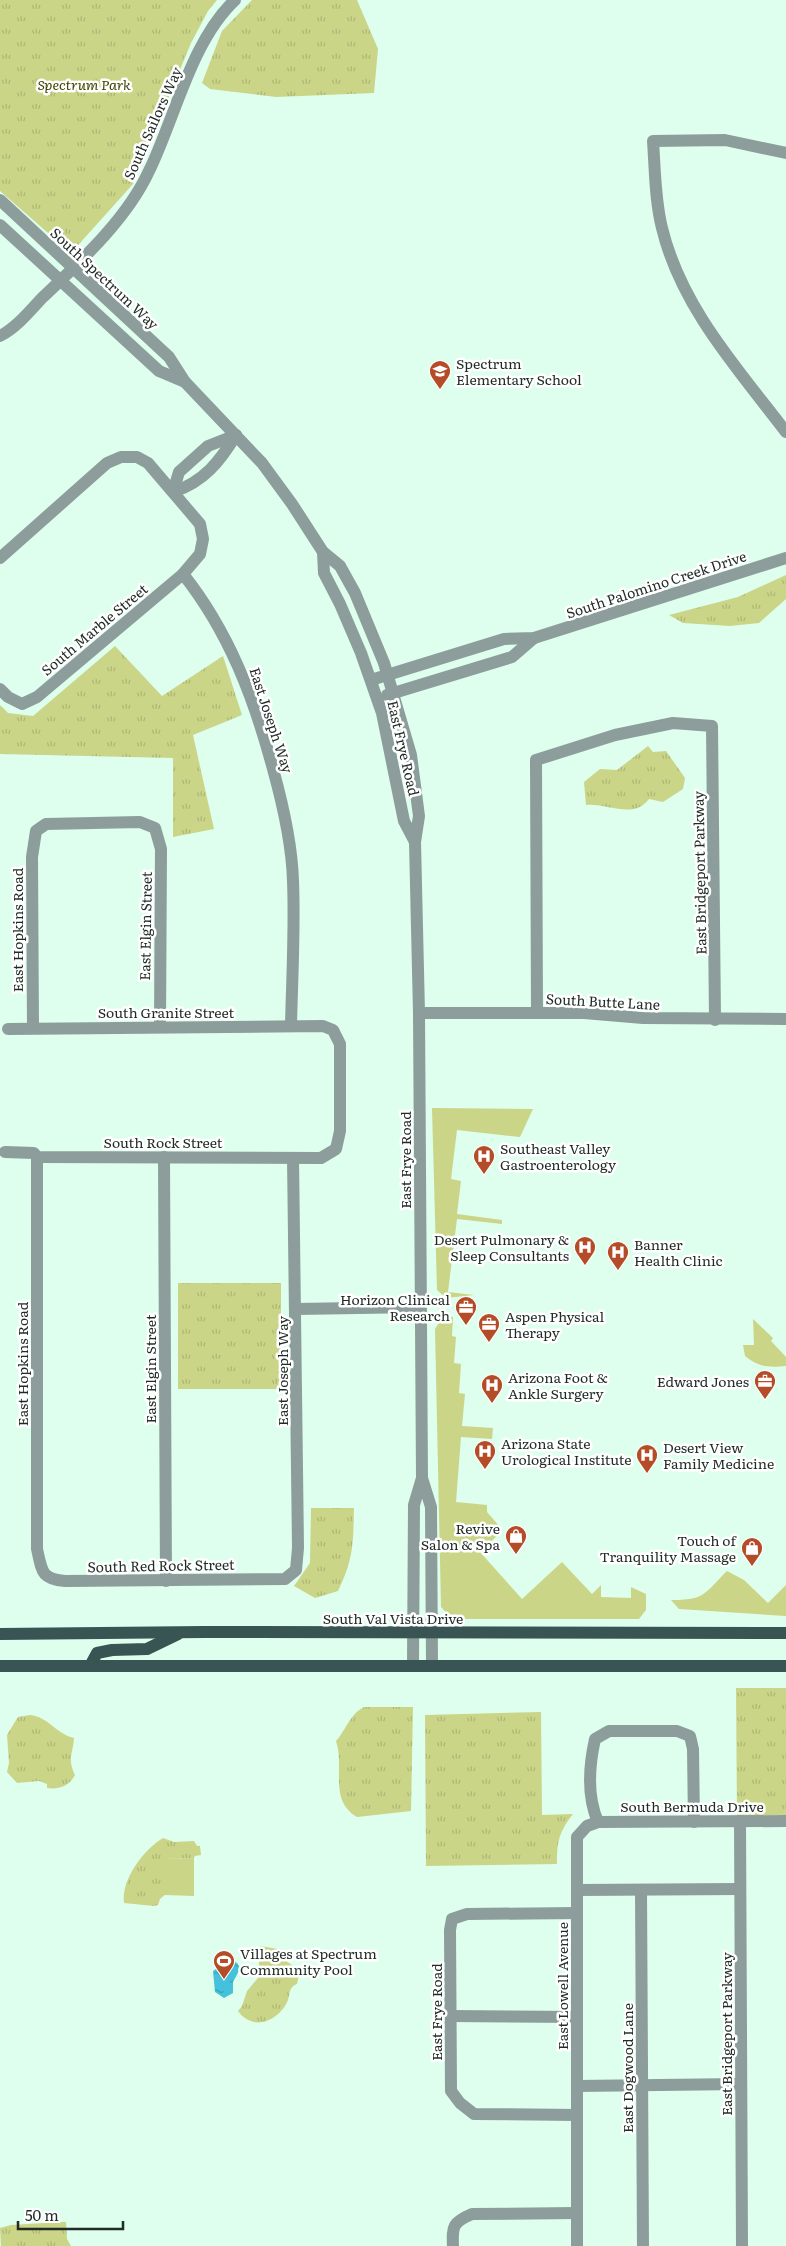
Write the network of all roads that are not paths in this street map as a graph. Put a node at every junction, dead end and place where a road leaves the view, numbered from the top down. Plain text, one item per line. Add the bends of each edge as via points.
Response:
1 (235, 0) edge
2 (786, 153) edge
3 (0, 200) edge
4 (0, 225) edge
5 (67, 274) junction
6 (0, 336) edge
7 (185, 382) junction
8 (786, 432) edge
9 (236, 435) junction
10 (173, 492) junction
11 (322, 552) junction
12 (0, 558) edge
13 (786, 558) edge
14 (183, 574) junction
15 (534, 638) junction
16 (391, 684) junction
17 (0, 689) edge
18 (374, 689) junction
19 (155, 828) joint
20 (415, 842) junction
21 (419, 1013) junction
22 (537, 1013) junction
23 (786, 1019) edge
24 (715, 1020) junction
25 (160, 1026) junction
26 (291, 1026) junction
27 (33, 1028) junction
28 (8, 1029) dead end
29 (5, 1152) dead end
30 (37, 1156) junction
31 (164, 1157) junction
32 (293, 1158) junction
33 (321, 1158) joint
34 (420, 1307) junction
35 (296, 1309) junction
36 (422, 1478) junction
37 (42, 1571) joint
38 (285, 1579) joint
39 (166, 1581) junction
40 (786, 1632) edge
41 (182, 1633) junction
42 (413, 1633) junction
43 (432, 1633) junction
44 (0, 1634) edge
45 (0, 1666) edge
46 (90, 1666) junction
47 (413, 1666) junction
48 (432, 1666) junction
49 (786, 1666) edge
50 (740, 1821) junction
51 (786, 1821) edge
52 (598, 1822) junction
53 (694, 1822) junction
54 (740, 1889) junction
55 (577, 1890) junction
56 (641, 1890) junction
57 (577, 1913) junction
58 (451, 2016) junction
59 (577, 2017) junction
60 (741, 2084) junction
61 (642, 2085) junction
62 (577, 2086) junction
63 (577, 2115) junction
64 (577, 2213) junction
65 (453, 2246) edge
66 (577, 2246) edge
67 (643, 2246) edge
68 (742, 2246) edge

1 - 5 street, South Sailors Way via 204,41 149,172 134,198
2 - 8 street via 725,140 653,141 661,227 678,278 711,333
3 - 5 street, South Spectrum Way
4 - 5 street, South Spectrum Way
5 - 6 street, South Sailors Way
5 - 7 street, South Spectrum Way via 169,357
5 - 7 street, South Spectrum Way via 159,371
7 - 9 street, South Spectrum Way
9 - 10 street via 220,461 190,487
9 - 10 street via 208,446 179,472
9 - 11 street, South Spectrum Way via 276,482
10 - 12 street via 148,463 137,456 122,456 107,463
10 - 14 street via 200,524 203,539 200,554
11 - 16 street, South Spectrum Way via 340,566 368,622
11 - 18 street, South Spectrum Way via 324,573 348,621
13 - 15 street, South Palomino Creek Drive
14 - 17 street, South Marble Street via 37,698 22,704 8,698
14 - 26 street, East Joseph Way via 202,597 246,682 280,793 293,880
15 - 16 street, South Palomino Creek Drive via 504,639
15 - 16 street, South Palomino Creek Drive via 512,658
16 - 18 street, South Palomino Creek Drive
16 - 18 street, South Palomino Creek Drive
16 - 20 street, East Frye Road via 417,789 419,816
18 - 20 street, East Frye Road via 404,821
19 - 25 street, East Elgin Street via 161,848
19 - 27 street, East Hopkins Road via 140,822 46,824 36,831 32,857
20 - 21 street, East Frye Road
21 - 22 street, South Butte Lane
21 - 34 street, East Frye Road
22 - 24 street, South Butte Lane
22 - 24 street, East Bridgeport Parkway via 536,760 615,735 673,723 712,726
23 - 24 street, South Butte Lane
25 - 26 street, South Granite Street
25 - 27 street, South Granite Street
26 - 33 street, South Granite Street via 323,1026 333,1030 340,1044 340,1131 336,1149
27 - 28 street, South Granite Street
29 - 30 street, South Rock Street via 34,1153
30 - 31 street, South Rock Street
30 - 37 street, East Hopkins Road via 37,1549
31 - 32 street, South Rock Street
31 - 39 street, East Elgin Street
32 - 33 street, South Rock Street
32 - 35 street, East Joseph Way
34 - 35 street
34 - 36 street, East Frye Road
35 - 38 street, East Joseph Way via 298,1548 296,1570
36 - 42 street, East Frye Road via 414,1505
36 - 43 street, East Frye Road via 431,1507
37 - 39 street, South Red Rock Street via 50,1580
38 - 39 street, South Red Rock Street
40 - 43 main road, South Val Vista Drive
41 - 42 main road, South Val Vista Drive
41 - 44 main road, South Val Vista Drive
41 - 46 main road via 147,1649 97,1653
42 - 43 main road, South Val Vista Drive
42 - 47 street, East Frye Road
43 - 48 street, East Frye Road
45 - 46 main road
46 - 47 main road
47 - 48 main road
48 - 49 main road
50 - 51 street, South Bermuda Drive
50 - 53 street, South Bermuda Drive
50 - 54 street, East Bridgeport Parkway
52 - 53 street, South Bermuda Drive
52 - 53 street via 591,1805 591,1757 595,1739 610,1731 677,1731 690,1736
52 - 55 street, East Lowell Avenue via 587,1826 577,1837
54 - 56 street
54 - 60 street, East Bridgeport Parkway
55 - 56 street
55 - 57 street, East Lowell Avenue
56 - 61 street, East Dogwood Lane
57 - 58 street, East Frye Road via 467,1914 452,1919
57 - 59 street, East Lowell Avenue
58 - 59 street
58 - 63 street, East Frye Road via 451,2091 460,2103 474,2114
59 - 62 street, East Lowell Avenue
60 - 61 street
60 - 68 street, East Bridgeport Parkway
61 - 62 street
61 - 67 street, East Dogwood Lane
62 - 63 street, East Lowell Avenue
63 - 64 street, East Lowell Avenue
64 - 65 street via 472,2214 460,2219 452,2229
64 - 66 street, East Lowell Avenue

